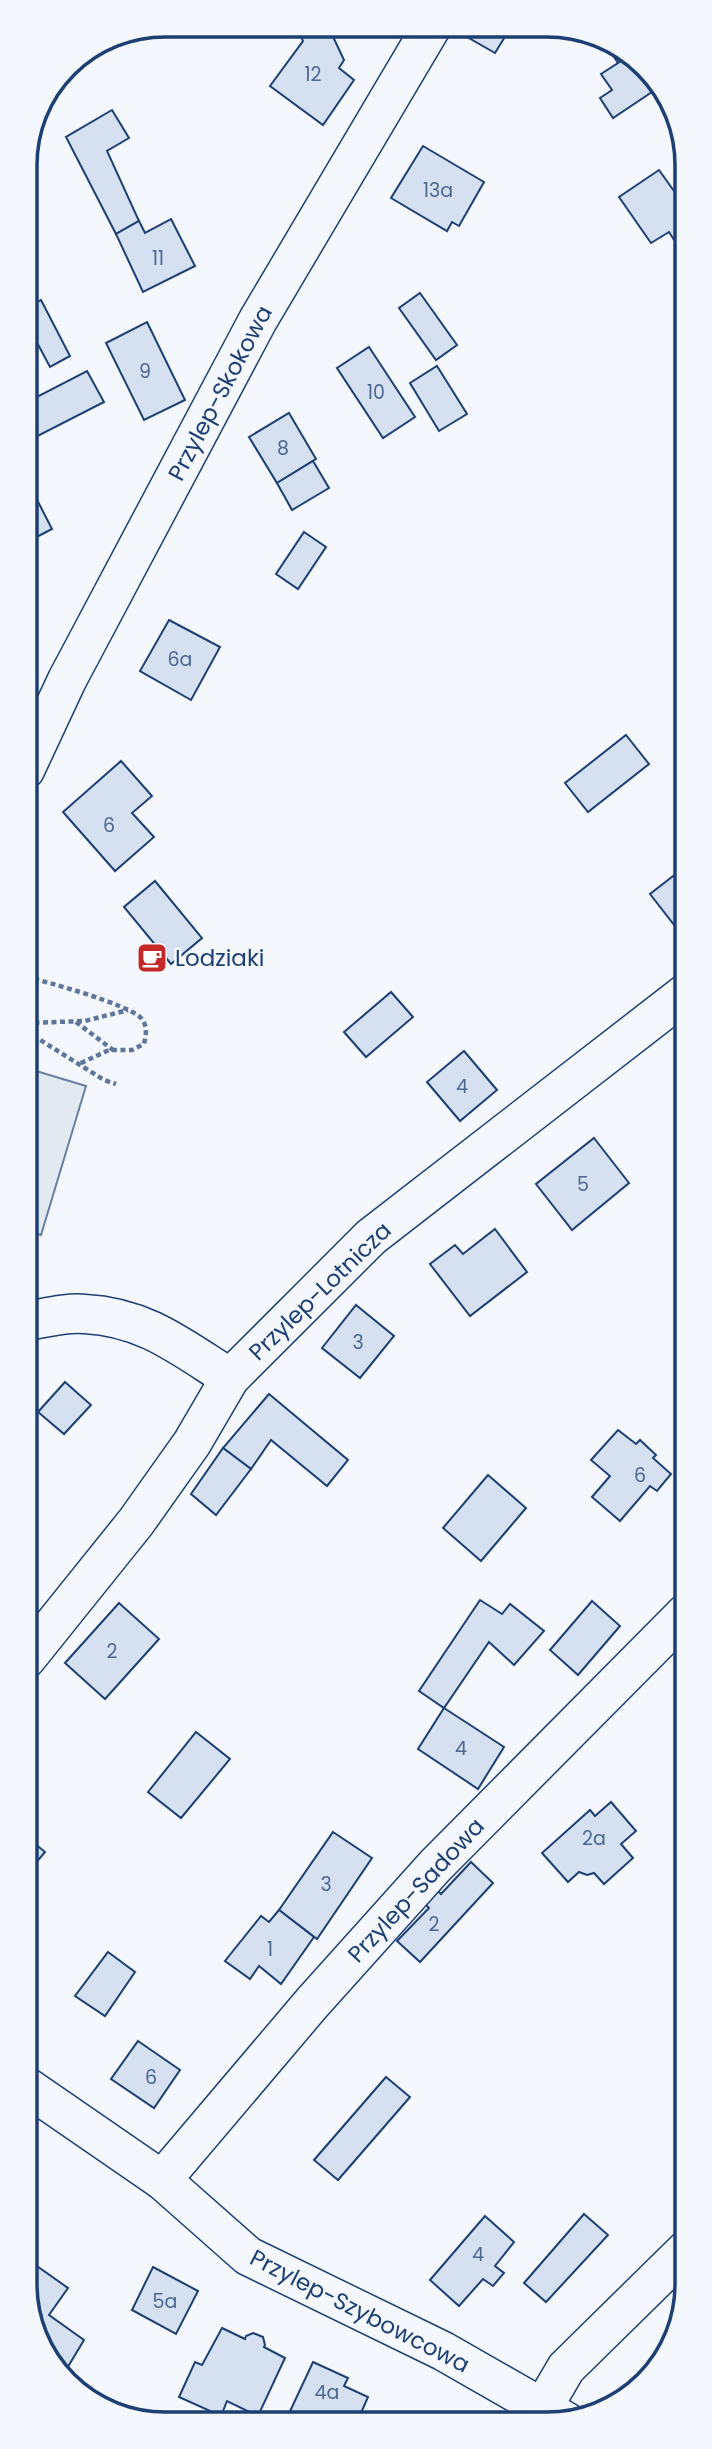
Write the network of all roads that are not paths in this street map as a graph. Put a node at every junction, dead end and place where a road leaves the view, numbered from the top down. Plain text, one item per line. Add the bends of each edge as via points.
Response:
1 (425, 37) edge
2 (37, 744) edge
3 (675, 1001) edge
4 (37, 1319) edge
5 (230, 1378) junction
6 (675, 1625) edge
7 (37, 1645) edge
8 (37, 2094) edge
9 (162, 2180) junction
10 (675, 2261) edge
11 (549, 2412) edge
12 (555, 2412) edge

1 - 2 street, Przylep-Skokowa via 258,320
3 - 5 street, Przylep-Lotnicza via 370,1237
4 - 5 street via 82,1313 119,1318 151,1328
5 - 7 street, Przylep-Lotnicza via 192,1443 136,1521
6 - 9 street, Przylep-Sadowa via 435,1866
8 - 9 street, Przylep-Szybowcowa
9 - 11 street, Przylep-Szybowcowa via 248,2256 443,2351
10 - 12 street via 566,2368

